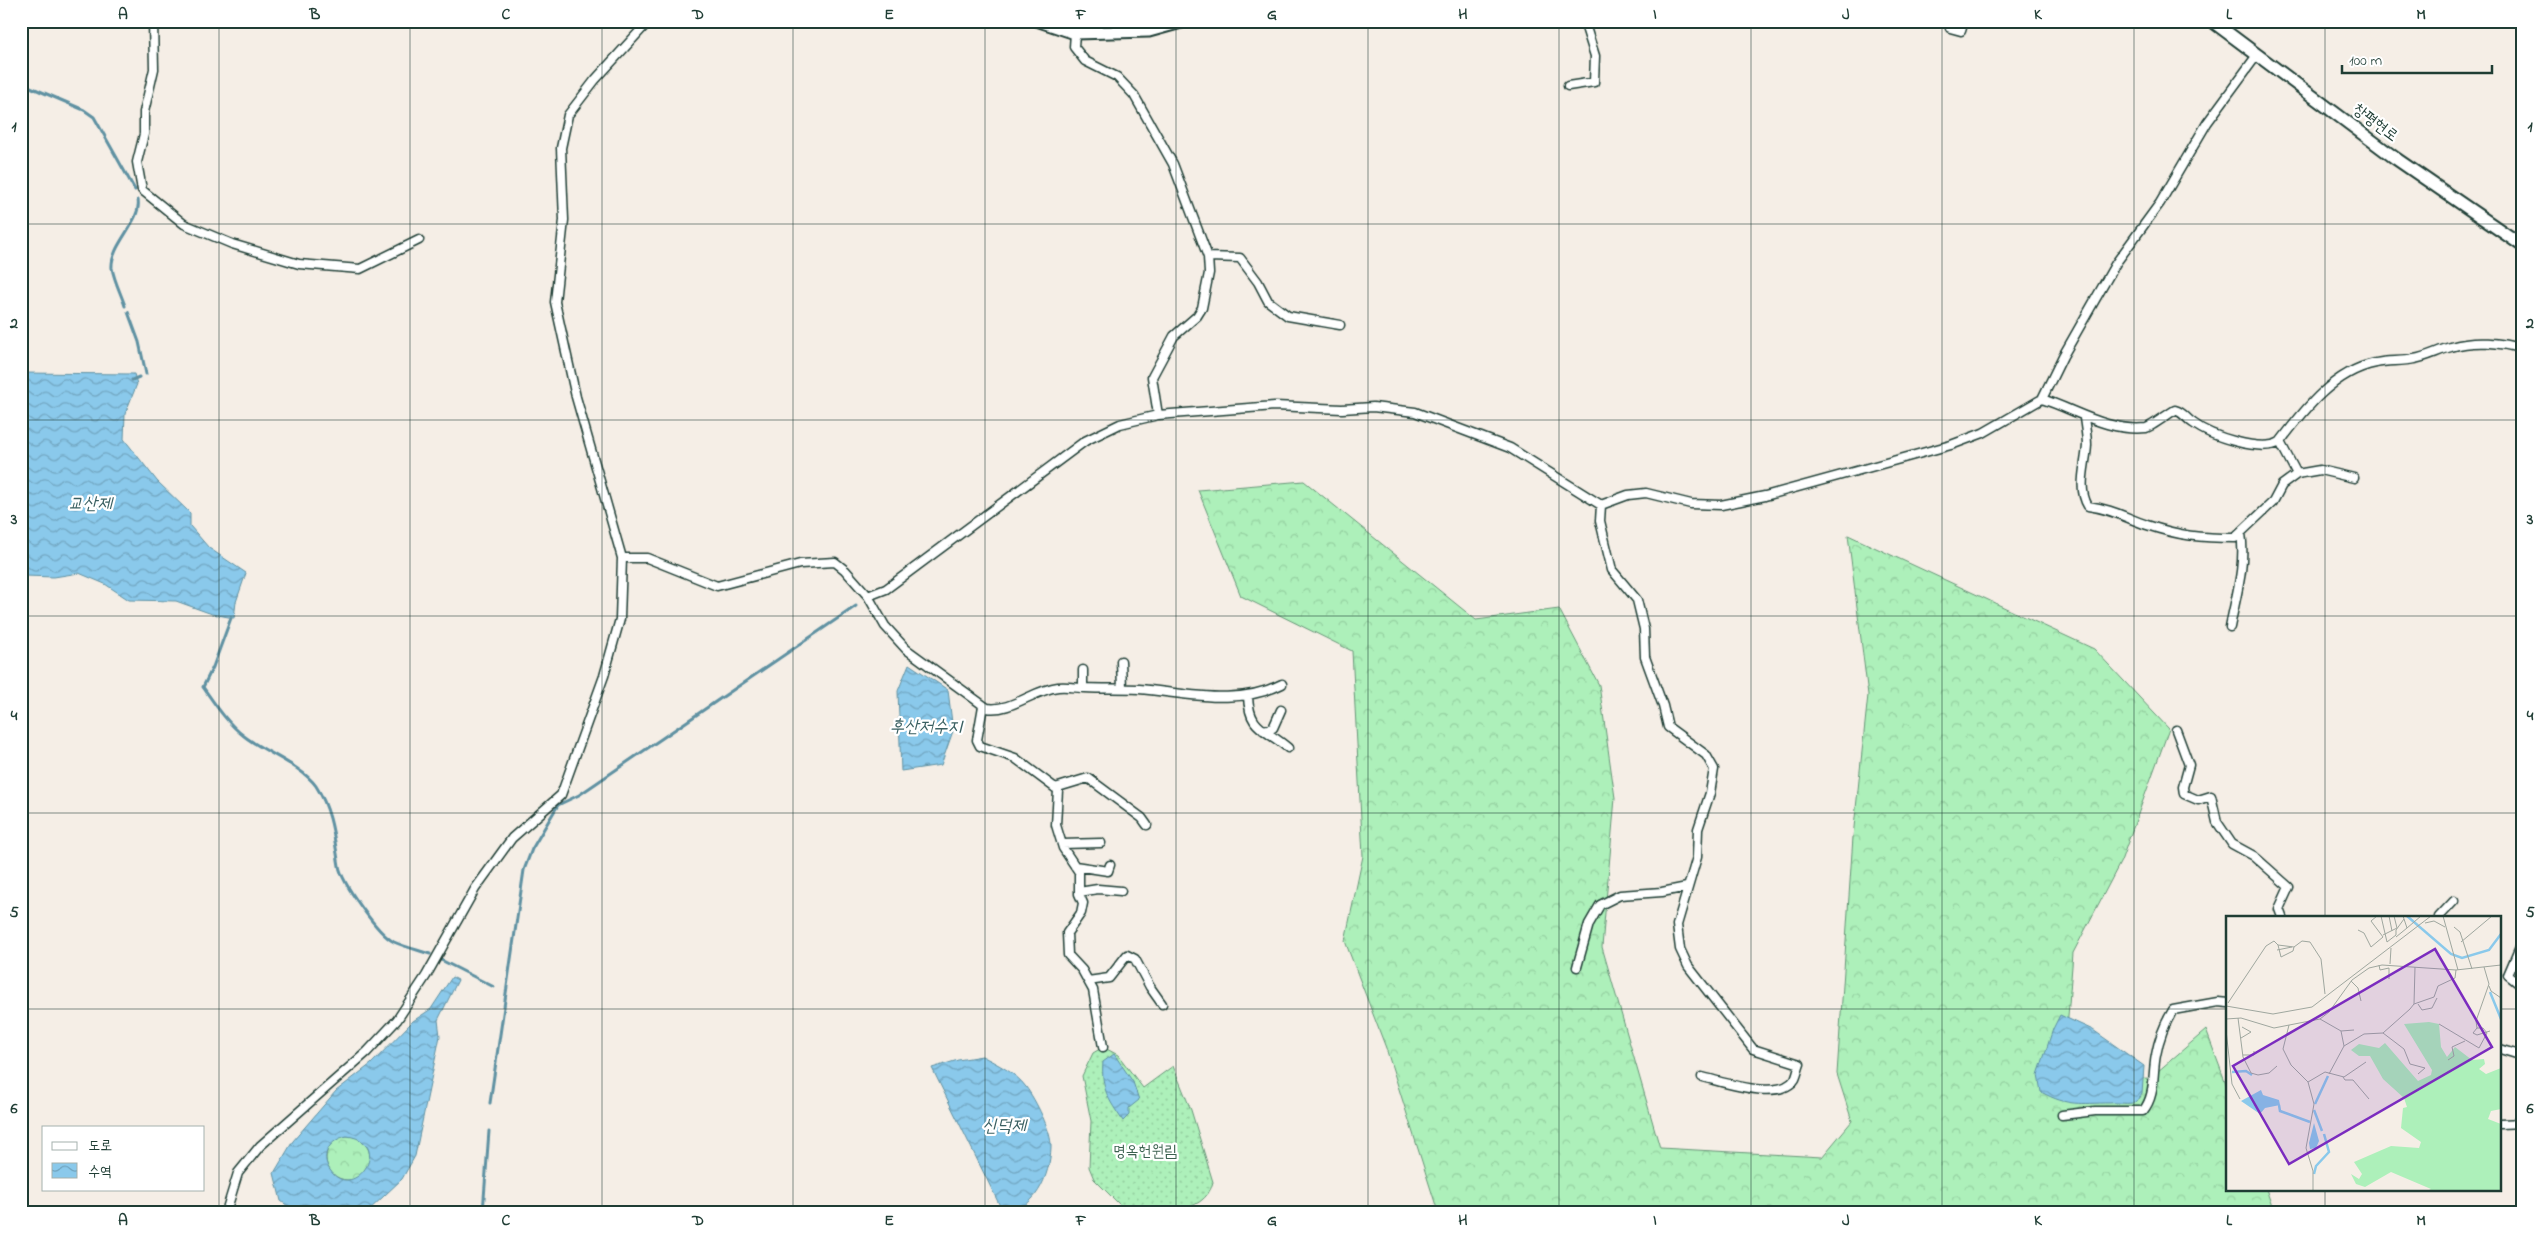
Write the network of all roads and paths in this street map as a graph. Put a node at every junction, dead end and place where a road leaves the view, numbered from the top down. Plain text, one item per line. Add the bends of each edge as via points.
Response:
1 (153, 21) edge
2 (649, 21) edge
3 (1039, 21) edge
4 (1185, 21) edge
5 (1584, 21) edge
6 (1964, 21) edge
7 (2212, 21) edge
8 (1950, 28) dead end
9 (1075, 33) junction
10 (2257, 55) junction
11 (1568, 86) dead end
12 (419, 240) dead end
13 (2523, 246) edge
14 (1208, 257) junction
15 (1340, 325) dead end
16 (2523, 349) edge
17 (2042, 399) junction
18 (1158, 415) junction
19 (2084, 418) junction
20 (2280, 442) junction
21 (2297, 474) junction
22 (2354, 478) dead end
23 (1601, 505) junction
24 (2241, 533) junction
25 (622, 558) junction
26 (868, 596) junction
27 (2230, 628) dead end
28 (1121, 661) dead end
29 (1083, 670) dead end
30 (1282, 684) dead end
31 (1083, 688) junction
32 (1122, 688) junction
33 (1248, 696) junction
34 (983, 706) junction
35 (1282, 710) dead end
36 (1263, 730) junction
37 (2176, 730) dead end
38 (1288, 748) dead end
39 (1055, 788) junction
40 (1147, 825) dead end
41 (1100, 843) dead end
42 (1062, 844) junction
43 (1110, 865) dead end
44 (1075, 866) junction
45 (1688, 886) junction
46 (1121, 891) dead end
47 (1080, 892) junction
48 (2454, 901) dead end
49 (2282, 916) edge
50 (2440, 916) edge
51 (2523, 940) edge
52 (1577, 967) dead end
53 (2508, 975) junction
54 (2502, 979) edge
55 (1088, 981) junction
56 (2523, 987) edge
57 (2226, 1003) edge
58 (1162, 1004) dead end
59 (1103, 1047) dead end
60 (2502, 1050) edge
61 (2523, 1056) edge
62 (1702, 1076) dead end
63 (2062, 1115) dead end
64 (2523, 1123) edge
65 (2502, 1124) edge
66 (226, 1212) edge

1 - 12 street via 154,69 137,162 142,190 184,224 232,244 299,264 360,269
2 - 25 street via 568,115 561,148 564,220 555,302 576,397
3 - 9 main road
4 - 9 main road via 1148,31
5 - 11 street via 1595,56 1594,82
6 - 8 street via 1961,31
7 - 10 main road, 창평현로
9 - 14 street via 1074,47 1086,61 1117,77 1134,95 1173,164
10 - 13 main road, 창평현로 via 2395,158
10 - 17 street via 2207,123 2160,203 2116,264
14 - 15 street via 1240,258 1268,301 1288,316
14 - 18 street via 1209,273 1202,308 1174,336 1152,377
16 - 20 street via 2509,344 2481,342 2453,346 2415,359 2375,363 2347,374 2310,403
17 - 19 street via 2064,406
17 - 23 street via 1983,433 1950,445 1764,496 1721,505 1691,504 1646,493 1628,495
18 - 23 street via 1276,406 1372,406 1415,412 1510,448
18 - 26 street via 1120,424 1085,441 886,589
19 - 20 street via 2111,425 2147,428 2175,410 2184,413 2192,423 2235,442 2252,446 2274,446
19 - 24 street via 2087,444 2084,500 2088,506 2109,509 2145,525 2194,538 2235,538
20 - 21 street
21 - 22 street via 2320,470
21 - 24 street via 2282,485 2273,502
23 - 45 street via 1600,521 1612,570 1637,600 1644,629 1645,657 1668,727 1706,755 1714,769 1698,829 1697,857
24 - 27 street via 2242,572
25 - 26 street via 647,558 717,586 800,564 835,562
25 - 66 street via 620,619 604,676 561,795 512,838 475,889 397,1020 367,1052 260,1146 238,1173
26 - 34 street via 885,626 906,649
28 - 32 street
29 - 31 street
30 - 33 street via 1268,692
31 - 32 street
31 - 34 street via 1059,687 1028,696 999,710
32 - 33 street via 1209,697
33 - 36 street via 1248,710 1254,725
34 - 39 street via 977,740 980,746 1015,758
35 - 36 street via 1273,728
36 - 38 street
37 - 49 street via 2189,765 2184,794 2198,800 2211,796 2217,822 2232,844 2254,856 2290,887 2279,909
39 - 40 street via 1088,778
39 - 42 street via 1058,790 1056,825
41 - 42 street
42 - 44 street
43 - 44 street via 1108,871
44 - 47 street
45 - 52 street via 1662,892 1620,895 1600,905 1589,924
45 - 62 street via 1677,925 1680,949 1688,966 1753,1049 1800,1064 1794,1080 1781,1089 1760,1090
46 - 47 street via 1098,889
47 - 55 street via 1081,913 1067,933 1068,955
48 - 50 street
51 - 53 street
53 - 54 street
53 - 56 street
55 - 58 street via 1109,978 1127,955 1135,959
55 - 59 street via 1093,990
57 - 63 street via 2173,1010 2162,1028 2151,1101 2143,1112 2095,1111
60 - 61 street
64 - 65 street

